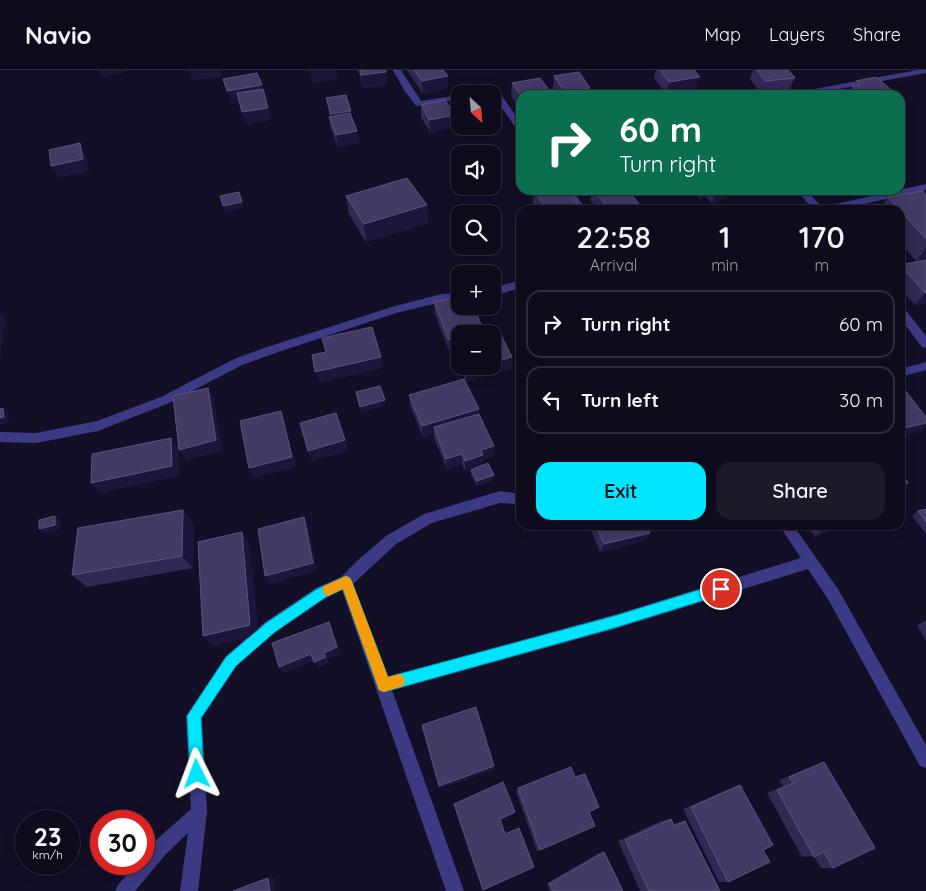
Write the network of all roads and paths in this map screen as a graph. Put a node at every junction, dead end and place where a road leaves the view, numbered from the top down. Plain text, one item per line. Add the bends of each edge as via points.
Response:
1 (397, 70) edge
2 (926, 71) edge
3 (820, 90) edge
4 (451, 99) edge
5 (501, 101) edge
6 (516, 122) edge
7 (926, 187) edge
8 (905, 192) edge
9 (808, 195) edge
10 (891, 195) edge
11 (819, 205) edge
12 (847, 205) edge
13 (516, 285) edge
14 (501, 290) edge
15 (451, 298) edge
16 (905, 317) edge
17 (926, 344) edge
18 (926, 366) edge
19 (905, 372) edge
20 (0, 436) edge
21 (516, 499) edge
22 (789, 530) edge
23 (810, 562) junction
24 (346, 582) junction
25 (384, 685) junction
26 (926, 760) edge
27 (199, 812) junction
28 (124, 891) edge
29 (190, 891) edge
30 (455, 891) edge

1 - 4 street via 419,104
2 - 3 street
5 - 6 street
7 - 8 street
9 - 11 street
10 - 12 street
13 - 14 street
15 - 20 street via 395,310 238,362 165,400 98,426 36,438
16 - 17 street
18 - 19 street
21 - 24 street via 500,497 429,518 391,540
22 - 23 street
23 - 25 street via 614,622
23 - 26 street via 833,594
24 - 25 street
24 - 27 street via 321,593 270,627 231,661 194,716
25 - 30 street
27 - 28 street via 160,848
27 - 29 street

